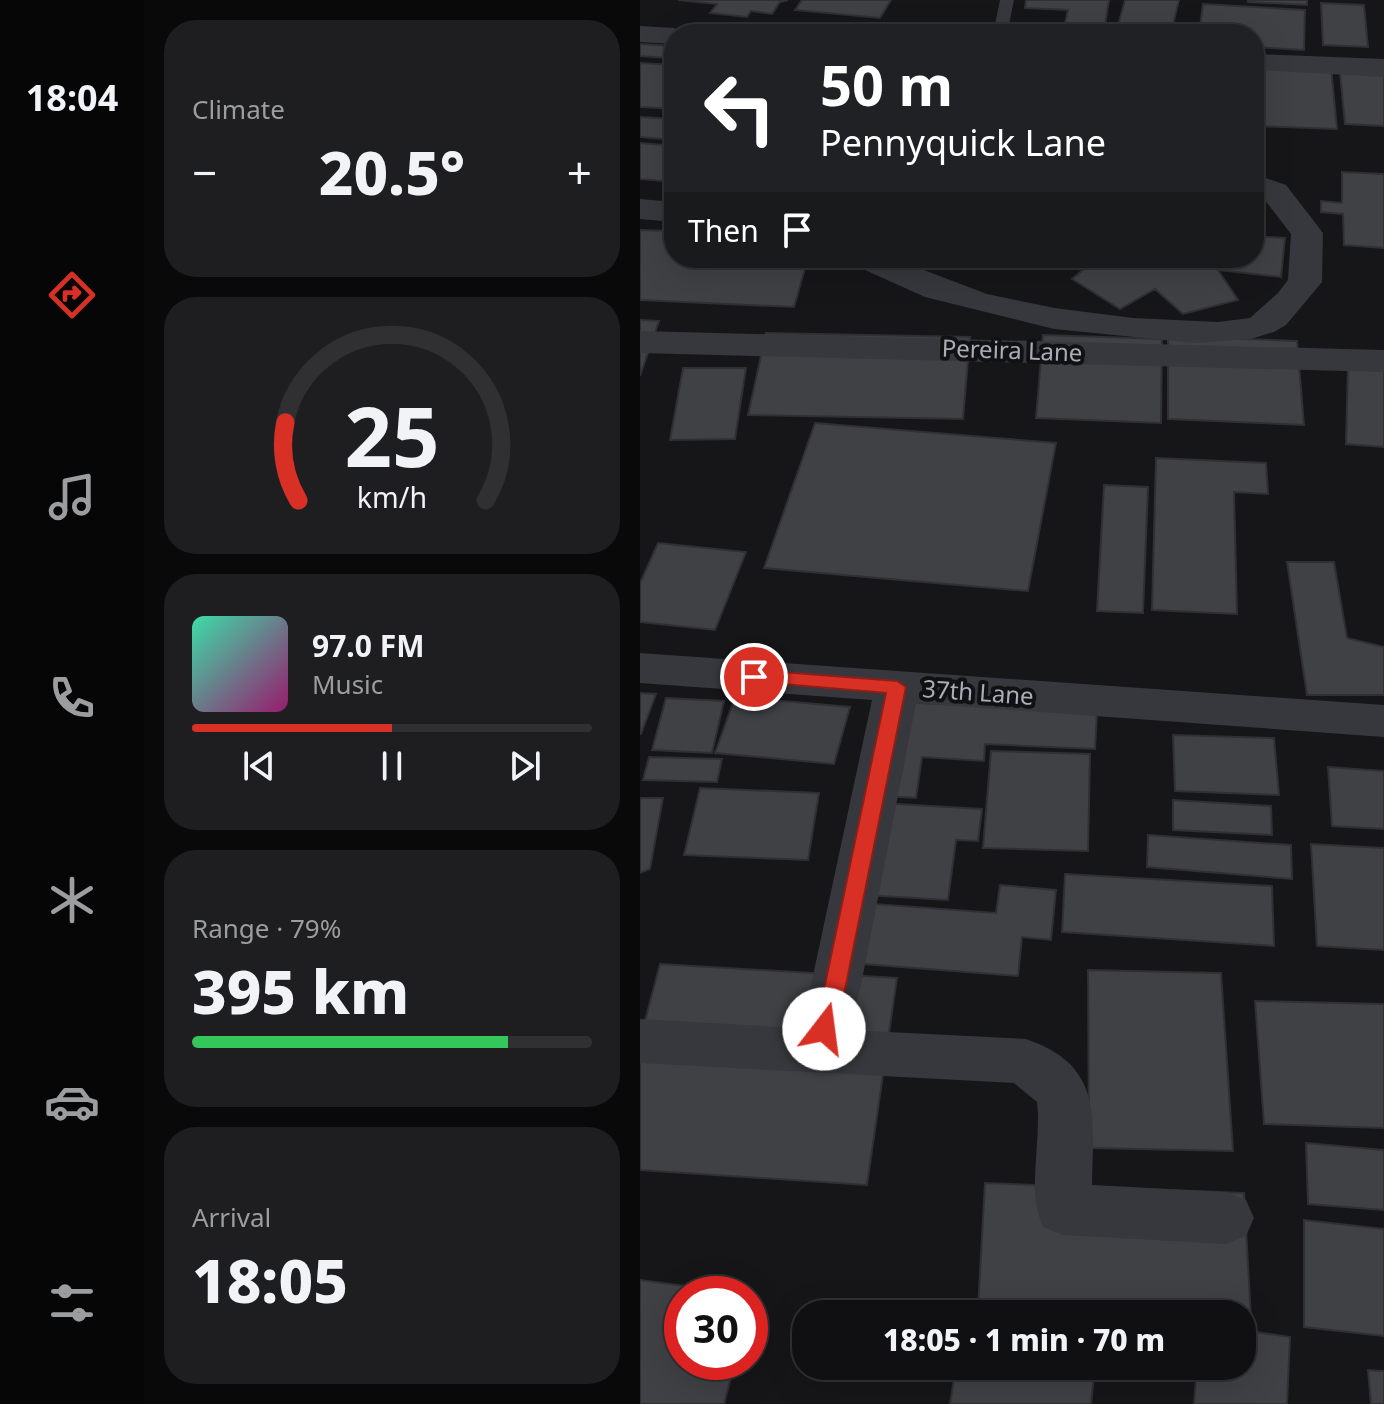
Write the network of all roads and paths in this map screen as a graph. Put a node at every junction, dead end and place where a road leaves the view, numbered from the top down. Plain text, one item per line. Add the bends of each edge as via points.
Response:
1 (1007, 0) edge
2 (1002, 24) edge
3 (640, 34) edge
4 (664, 35) edge
5 (1264, 62) edge
6 (1384, 68) edge
7 (1264, 187) edge
8 (640, 209) edge
9 (664, 211) edge
10 (885, 268) edge
11 (640, 342) edge
12 (1384, 361) edge
13 (640, 668) edge
14 (897, 687) junction
15 (1384, 721) edge
16 (640, 1041) edge
17 (817, 1051) junction
18 (1226, 1218) dead end

1 - 2 lane
3 - 4 street
5 - 6 street
7 - 10 street via 1275,192 1307,233 1305,282 1267,323 1231,334 1116,329 1025,314
8 - 9 street
11 - 12 street, Pereira Lane
13 - 14 street
14 - 15 street, 37th Lane
14 - 17 street, 37th Lane via 836,985
16 - 17 street
17 - 18 street via 1026,1061 1062,1091 1063,1209

